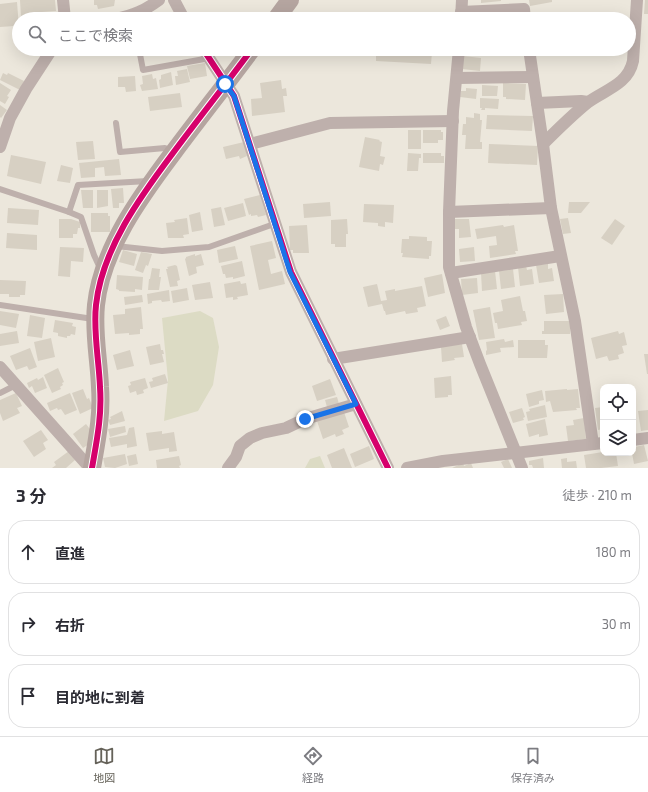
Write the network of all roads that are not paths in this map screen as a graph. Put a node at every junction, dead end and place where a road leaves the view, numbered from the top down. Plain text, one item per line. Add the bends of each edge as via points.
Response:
1 (63, 0) edge
2 (159, 0) edge
3 (174, 0) edge
4 (290, 0) edge
5 (637, 0) edge
6 (461, 10) edge
7 (64, 12) edge
8 (143, 12) edge
9 (180, 12) edge
10 (281, 12) edge
11 (524, 12) edge
12 (636, 15) edge
13 (47, 56) edge
14 (140, 56) edge
15 (198, 56) edge
16 (207, 56) edge
17 (247, 56) edge
18 (458, 56) edge
19 (530, 56) edge
20 (633, 56) edge
21 (533, 77) junction
22 (456, 78) junction
23 (225, 84) junction
24 (588, 102) junction
25 (537, 103) junction
26 (453, 121) junction
27 (116, 123) dead end
28 (4, 127) edge
29 (250, 144) junction
30 (544, 144) junction
31 (0, 147) edge
32 (173, 153) junction
33 (152, 180) junction
34 (0, 189) edge
35 (550, 208) junction
36 (69, 212) junction
37 (449, 212) junction
38 (274, 224) junction
39 (114, 246) junction
40 (560, 256) junction
41 (451, 273) junction
42 (102, 274) junction
43 (0, 305) edge
44 (96, 319) junction
45 (470, 337) junction
46 (333, 358) junction
47 (0, 367) edge
48 (16, 385) junction
49 (0, 393) edge
50 (356, 404) junction
51 (648, 438) edge
52 (636, 440) edge
53 (598, 443) edge
54 (515, 454) junction
55 (445, 464) edge
56 (91, 468) edge
57 (228, 468) edge
58 (388, 468) edge
59 (407, 468) edge
60 (522, 468) edge

1 - 7 street
2 - 8 street
3 - 9 street
4 - 10 street
5 - 12 street
6 - 11 street
13 - 28 street
14 - 15 lane via 143,70
16 - 23 street
17 - 23 street
18 - 22 street
19 - 21 street
20 - 24 street via 632,69 622,81
21 - 22 street
21 - 25 street
22 - 26 street
23 - 29 street via 234,96
23 - 32 street
24 - 25 street
24 - 30 street
25 - 30 street
26 - 29 street via 330,123
26 - 37 street
27 - 32 lane via 120,152 165,148
28 - 31 street
29 - 38 street
30 - 35 street
32 - 33 street
33 - 36 lane via 78,184
33 - 39 street
34 - 36 lane
35 - 37 street
35 - 40 street
36 - 42 lane via 81,216
37 - 41 street via 448,247
38 - 39 lane via 209,247 162,251
38 - 46 street via 290,272
39 - 42 street
40 - 41 street
40 - 53 street
41 - 45 street
42 - 44 street
43 - 44 lane
44 - 56 street via 100,421
45 - 46 street
45 - 54 street
46 - 50 street
47 - 48 street
48 - 49 lane
48 - 56 street
50 - 57 street via 250,438 240,446
50 - 58 street
51 - 52 street
53 - 54 street
54 - 55 street
54 - 60 street
55 - 59 street

